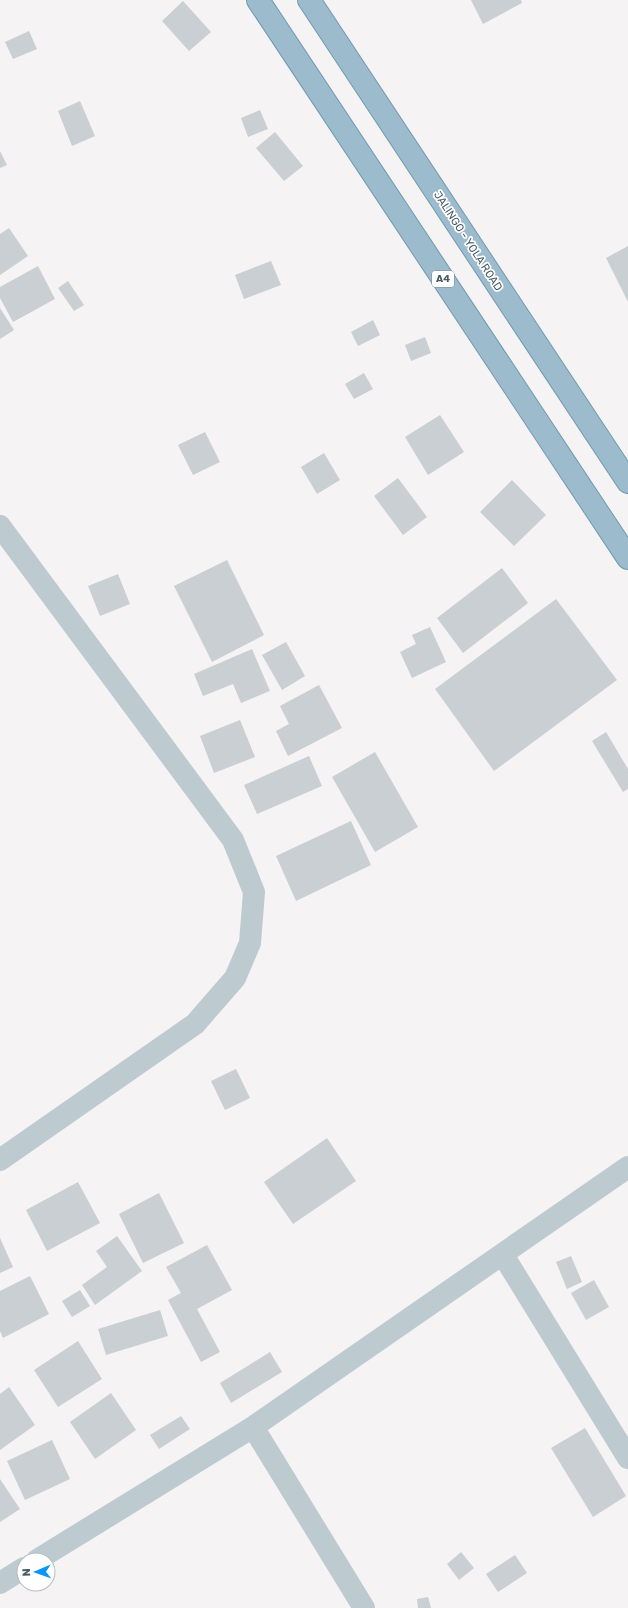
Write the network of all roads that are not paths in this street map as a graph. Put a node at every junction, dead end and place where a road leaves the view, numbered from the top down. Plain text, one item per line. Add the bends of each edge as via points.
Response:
1 (258, 0) edge
2 (309, 0) edge
3 (628, 482) edge
4 (0, 526) edge
5 (628, 558) edge
6 (0, 1160) edge
7 (628, 1167) edge
8 (503, 1255) junction
9 (253, 1427) junction
10 (628, 1458) edge
11 (50, 1552) edge
12 (16, 1573) edge
13 (0, 1583) edge
14 (364, 1608) edge

1 - 5 highway, A4
2 - 3 highway, JALINGO - YOLA ROAD
4 - 6 street via 233,840 254,892 250,943 235,978 195,1024
7 - 8 street
8 - 9 street
8 - 10 street
9 - 11 street
9 - 14 street
12 - 13 street

